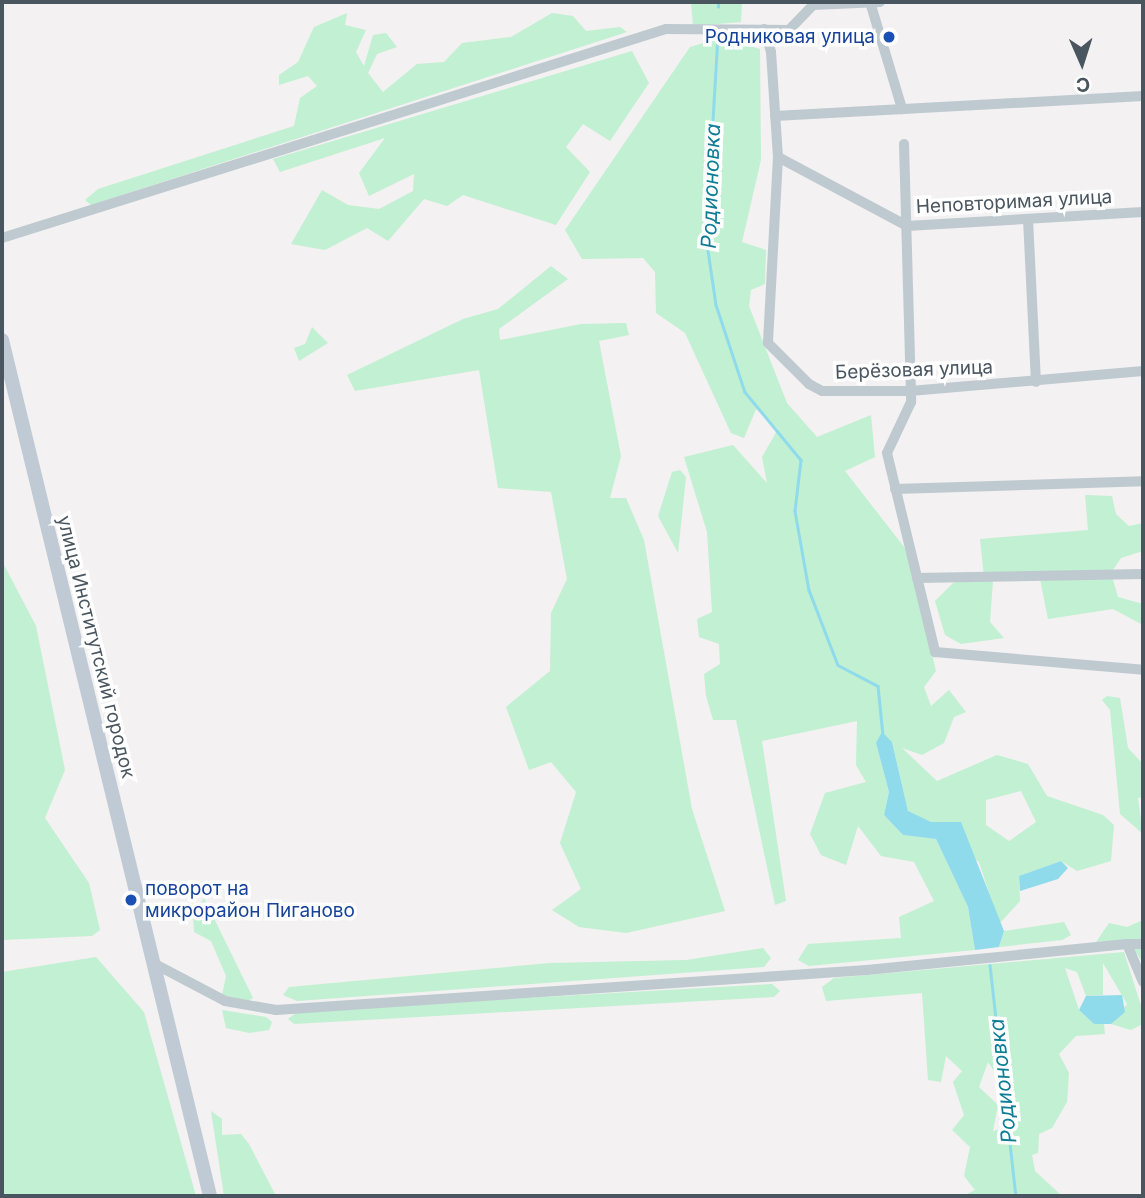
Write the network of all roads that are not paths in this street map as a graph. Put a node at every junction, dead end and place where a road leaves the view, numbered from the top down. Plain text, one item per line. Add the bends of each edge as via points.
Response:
1 (870, 2) edge
2 (880, 2) edge
3 (764, 29) junction
4 (1143, 96) edge
5 (902, 109) junction
6 (775, 116) junction
7 (904, 144) dead end
8 (778, 157) junction
9 (1143, 212) edge
10 (1028, 219) junction
11 (907, 226) junction
12 (2, 237) edge
13 (2, 340) edge
14 (1143, 371) edge
15 (1036, 382) junction
16 (910, 391) junction
17 (1143, 481) edge
18 (895, 489) junction
19 (1143, 574) edge
20 (917, 578) junction
21 (1143, 670) edge
22 (1127, 944) junction
23 (1143, 944) edge
24 (153, 963) junction
25 (1143, 982) edge
26 (210, 1196) edge

1 - 2 street
1 - 3 street via 813,5 789,30
1 - 5 street
3 - 6 street, Берёзовая улица
3 - 12 street via 666,29
4 - 5 street
5 - 6 street
6 - 8 street, Берёзовая улица
7 - 11 street
8 - 11 street, Неповторимая улица
8 - 16 street, Берёзовая улица via 768,343 822,391
9 - 10 street, Неповторимая улица
10 - 11 street, Неповторимая улица
10 - 15 street
11 - 16 street
13 - 24 street, улица Институтский городок
14 - 15 street, Берёзовая улица
15 - 16 street, Берёзовая улица
16 - 18 street via 908,410 887,442
17 - 18 street
18 - 20 street
19 - 20 street
20 - 21 street via 935,652
22 - 23 street
22 - 24 street via 867,970 276,1010 225,1002
22 - 25 street
24 - 26 street, улица Институтский городок

